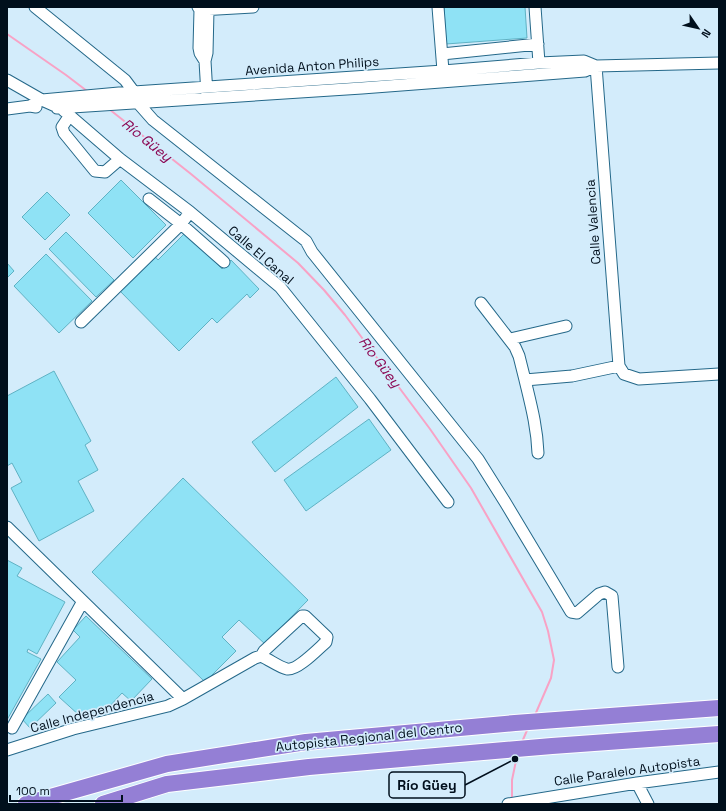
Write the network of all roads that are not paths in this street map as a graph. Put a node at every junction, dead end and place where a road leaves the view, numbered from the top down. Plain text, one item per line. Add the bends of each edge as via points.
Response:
1 (35, 7) edge
2 (252, 7) edge
3 (438, 7) edge
4 (535, 7) edge
5 (202, 9) edge
6 (538, 44) junction
7 (442, 54) junction
8 (539, 63) junction
9 (719, 63) edge
10 (596, 66) junction
11 (443, 71) junction
12 (7, 80) edge
13 (134, 92) junction
14 (207, 93) junction
15 (42, 100) junction
16 (138, 103) junction
17 (30, 106) junction
18 (67, 107) junction
19 (7, 109) edge
20 (120, 159) junction
21 (149, 199) dead end
22 (190, 212) junction
23 (181, 224) junction
24 (224, 262) dead end
25 (481, 303) dead end
26 (81, 322) dead end
27 (566, 326) dead end
28 (510, 339) junction
29 (621, 370) junction
30 (719, 374) edge
31 (525, 380) junction
32 (538, 453) dead end
33 (448, 502) dead end
34 (7, 527) edge
35 (83, 601) junction
36 (261, 656) junction
37 (618, 667) dead end
38 (183, 700) junction
39 (719, 708) edge
40 (12, 728) dead end
41 (719, 734) edge
42 (7, 750) edge
43 (719, 772) edge
44 (637, 783) junction
45 (26, 804) edge
46 (103, 804) edge
47 (508, 804) edge
48 (648, 804) edge

1 - 13 street via 125,80
2 - 5 street
3 - 7 street
4 - 6 street
5 - 14 street via 199,48 205,61
6 - 7 street
6 - 8 street
7 - 11 street
8 - 10 street, Avenida Anton Philips via 584,61
8 - 11 street, Avenida Anton Philips
9 - 10 street, Avenida Anton Philips
10 - 14 street, Avenida Anton Philips via 585,72
10 - 29 street, Calle Valencia
11 - 14 street, Avenida Anton Philips
12 - 15 street, Calle El Canal
13 - 14 street, Avenida Anton Philips
13 - 16 street
13 - 18 street, Avenida Anton Philips via 118,93
14 - 16 street, Avenida Anton Philips
15 - 17 street, Avenida Anton Philips
15 - 18 street, Calle El Canal
16 - 18 street, Avenida Anton Philips
16 - 37 street via 153,120 306,241 312,252 478,459 571,612 577,613 599,594 605,592 612,596
17 - 18 street, Avenida Anton Philips
17 - 19 street, Avenida Anton Philips
18 - 20 street, Calle El Canal
18 - 20 street via 62,127 64,133 95,171 105,172
20 - 22 street, Calle El Canal
21 - 23 street
22 - 23 street
22 - 33 street, Calle El Canal via 280,288 370,399
23 - 24 street
23 - 26 street
25 - 28 street
27 - 28 street
28 - 31 street via 519,356
29 - 30 street via 640,379
29 - 31 street
31 - 32 street via 534,417
34 - 35 street
35 - 38 street
35 - 40 street
36 - 36 street via 302,616 327,637 326,642 292,669
36 - 38 street, Calle Independencia
38 - 42 street, Calle Independencia via 168,706 73,728
39 - 45 highway, Autopista Regional del Centro via 306,742 167,764
41 - 46 highway, Autopista Regional del Centro via 309,767 167,784
43 - 44 street, Calle Paralelo Autopista
44 - 47 street, Calle Paralelo Autopista
44 - 48 street

